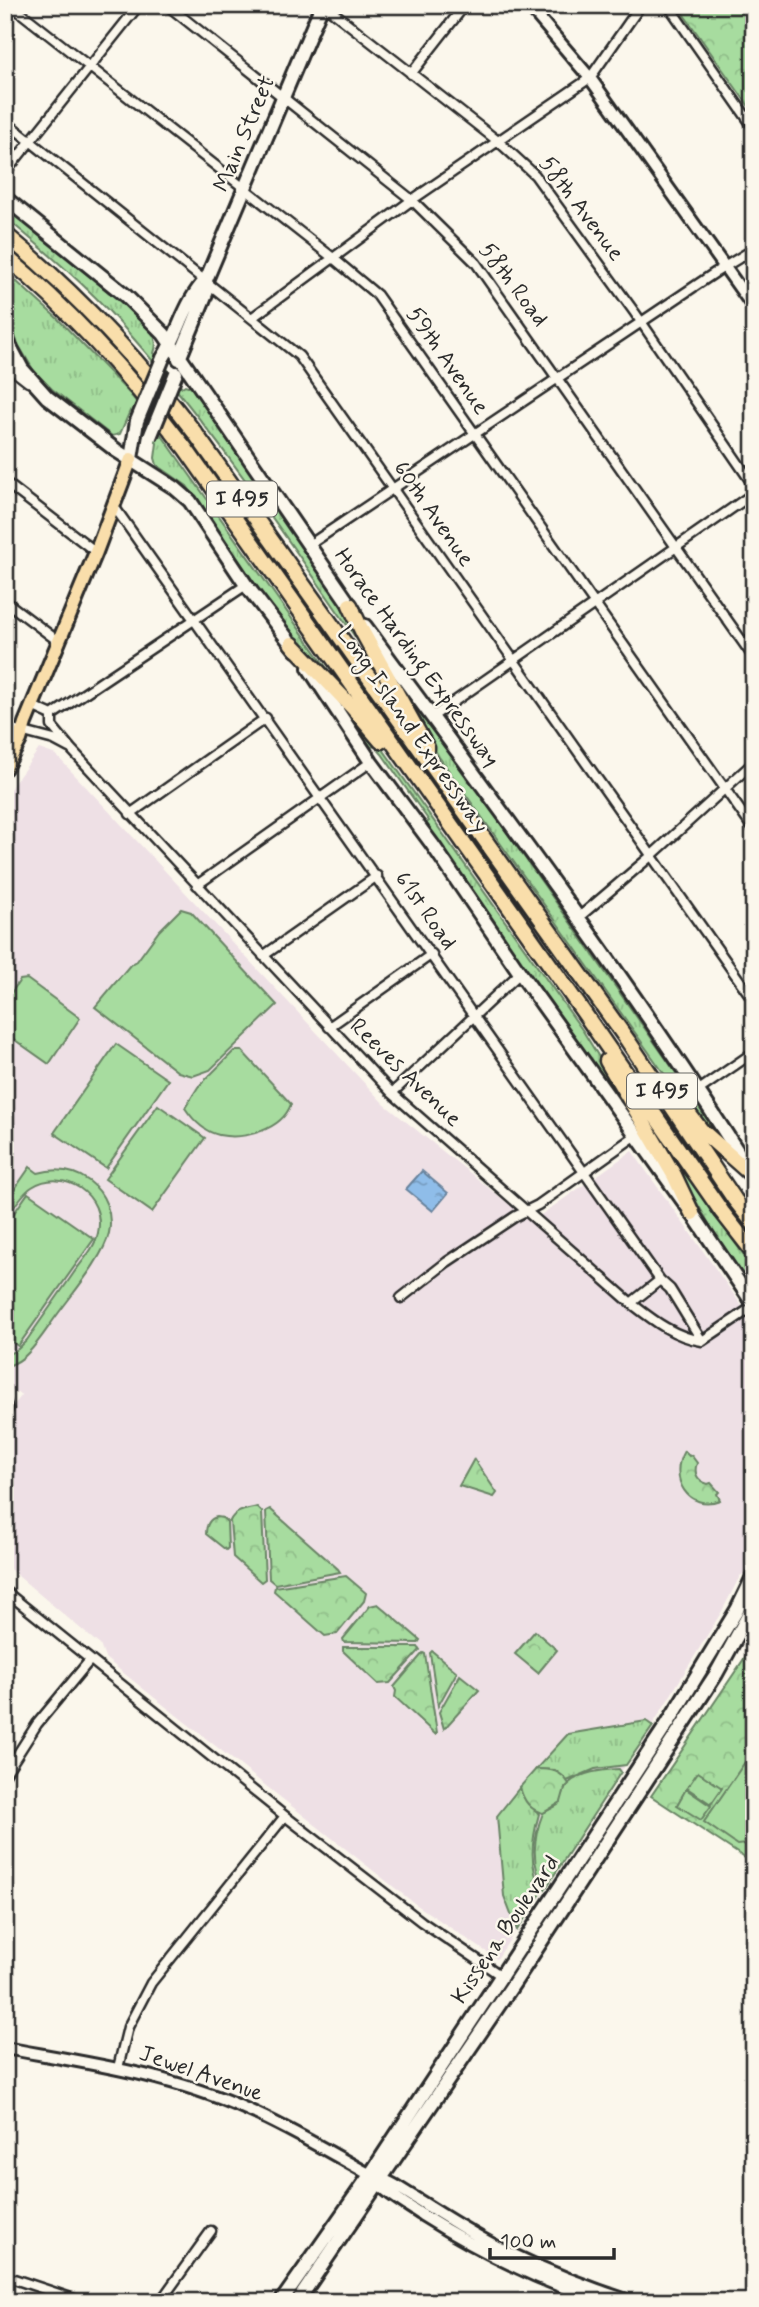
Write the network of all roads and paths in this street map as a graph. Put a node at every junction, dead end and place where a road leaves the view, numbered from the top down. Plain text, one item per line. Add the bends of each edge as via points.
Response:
1 (12, 5) edge
2 (139, 5) edge
3 (167, 5) edge
4 (323, 5) edge
5 (465, 5) edge
6 (528, 5) edge
7 (641, 5) edge
8 (668, 5) edge
9 (90, 67) junction
10 (411, 74) junction
11 (590, 78) junction
12 (284, 98) junction
13 (5, 121) edge
14 (754, 128) edge
15 (31, 141) junction
16 (499, 142) junction
17 (5, 173) edge
18 (244, 189) junction
19 (5, 198) edge
20 (412, 200) junction
21 (5, 234) edge
22 (754, 249) edge
23 (5, 256) edge
24 (333, 258) junction
25 (725, 267) junction
26 (206, 280) junction
27 (754, 308) edge
28 (253, 317) junction
29 (641, 322) junction
30 (5, 337) edge
31 (176, 350) junction
32 (5, 364) edge
33 (557, 379) junction
34 (47, 397) junction
35 (475, 434) junction
36 (131, 459) junction
37 (5, 482) edge
38 (754, 486) edge
39 (392, 489) junction
40 (754, 493) edge
41 (114, 505) junction
42 (309, 545) junction
43 (676, 547) junction
44 (96, 552) junction
45 (246, 585) junction
46 (5, 601) edge
47 (595, 604) junction
48 (350, 606) junction
49 (196, 619) junction
50 (58, 641) junction
51 (292, 644) junction
52 (754, 658) edge
53 (514, 661) junction
54 (32, 706) junction
55 (52, 715) junction
56 (432, 717) junction
57 (266, 718) junction
58 (5, 727) edge
59 (21, 732) junction
60 (5, 749) edge
61 (71, 750) junction
62 (372, 762) junction
63 (754, 762) edge
64 (5, 768) edge
65 (724, 788) junction
66 (448, 790) junction
67 (321, 797) junction
68 (436, 804) junction
69 (130, 814) junction
70 (754, 830) edge
71 (651, 856) junction
72 (377, 876) junction
73 (197, 885) junction
74 (578, 918) junction
75 (432, 954) junction
76 (263, 956) junction
77 (520, 974) junction
78 (754, 1001) edge
79 (584, 1013) junction
80 (476, 1016) junction
81 (329, 1027) junction
82 (628, 1041) junction
83 (754, 1052) edge
84 (699, 1090) junction
85 (392, 1093) junction
86 (635, 1136) junction
87 (585, 1172) junction
88 (754, 1177) edge
89 (527, 1211) junction
90 (692, 1213) junction
91 (754, 1224) edge
92 (754, 1253) edge
93 (660, 1280) junction
94 (401, 1298) dead end
95 (631, 1303) junction
96 (754, 1305) edge
97 (702, 1341) junction
98 (6, 1402) edge
99 (5, 1416) edge
100 (753, 1578) edge
101 (5, 1591) edge
102 (754, 1605) edge
103 (90, 1660) junction
104 (5, 1774) edge
105 (285, 1815) junction
106 (502, 1976) junction
107 (514, 1983) junction
108 (5, 2048) edge
109 (118, 2068) junction
110 (377, 2179) junction
111 (211, 2231) dead end
112 (5, 2277) edge
113 (83, 2302) edge
114 (160, 2302) edge
115 (281, 2302) edge
116 (297, 2302) edge
117 (604, 2302) edge
118 (633, 2302) edge

1 - 9 street, 59th Avenue
2 - 9 street
3 - 12 street, 58th Road
4 - 10 street, 58th Avenue
4 - 12 main road, Main Street
5 - 10 street
6 - 11 street
7 - 11 street
8 - 14 street
9 - 15 street
9 - 18 street, 59th Avenue
10 - 16 street, 58th Avenue
11 - 16 street
11 - 25 street
12 - 18 main road, Main Street
12 - 20 street, 58th Road
13 - 15 street, 60th Avenue
15 - 17 street
15 - 26 street, 60th Avenue
16 - 20 street
16 - 29 street, 58th Avenue via 535,175
18 - 24 street, 59th Avenue
18 - 26 main road, Main Street
19 - 31 main road, Horace Harding Expressway via 135,303
20 - 24 street
20 - 33 street, 58th Road via 476,263
21 - 66 highway, Long Island Expressway / I 495 via 98,319 177,409
22 - 25 street
23 - 68 highway, Long Island Expressway / I 495 via 96,342 170,428
24 - 28 street
24 - 35 street, 59th Avenue via 377,295
25 - 27 street
25 - 29 street
26 - 28 street, 60th Avenue
26 - 31 main road, Main Street via 207,291
28 - 39 street, 60th Avenue via 299,356
29 - 33 street
29 - 38 street, 58th Avenue
30 - 34 main road via 22,369
31 - 36 main road, Main Street, bridge via 176,373 150,437
31 - 36 main road, Main Street, bridge via 163,358 137,421
31 - 42 main road, Horace Harding Expressway
32 - 34 street
33 - 35 street
33 - 43 street, 58th Road
34 - 36 main road
35 - 39 street
35 - 47 street, 59th Avenue
36 - 41 main road, Main Street
36 - 45 main road via 190,501
37 - 44 street
39 - 42 street
39 - 53 street, 60th Avenue
40 - 43 street
41 - 44 main road, Main Street
41 - 49 street, 61st Road
42 - 48 main road, Horace Harding Expressway
43 - 47 street
43 - 52 street, 58th Road
44 - 50 main road, Main Street
45 - 49 street
45 - 51 main road
46 - 50 street
47 - 53 street
47 - 65 street, 59th Avenue
48 - 56 main road, Horace Harding Expressway
48 - 66 highway
49 - 55 street
49 - 57 street, 61st Road
50 - 54 main road, Main Street
51 - 62 main road
51 - 68 highway
53 - 56 street
53 - 71 street, 60th Avenue
54 - 55 street
54 - 59 main road, Main Street
55 - 61 street, Reeves Avenue via 52,726
56 - 74 main road, Horace Harding Expressway
57 - 67 street, 61st Road
57 - 69 street
58 - 59 street, Reeves Avenue
59 - 60 main road, Main Street
59 - 61 street, Reeves Avenue via 54,740
59 - 64 main road, Main Street
61 - 69 street, Reeves Avenue
62 - 67 street
62 - 77 main road
63 - 65 street
65 - 70 street, 59th Avenue
65 - 71 street
66 - 82 highway, Long Island Expressway / I 495
67 - 72 street, 61st Road
67 - 73 street
68 - 79 highway, Long Island Expressway / I 495
69 - 73 street, Reeves Avenue
71 - 74 street
71 - 78 street, 60th Avenue
72 - 75 street, 61st Road
72 - 76 street
73 - 76 street, Reeves Avenue
74 - 84 main road, Horace Harding Expressway
75 - 80 street, 61st Road
75 - 81 street
76 - 81 street, Reeves Avenue
77 - 80 street
77 - 86 main road
79 - 90 highway
79 - 92 highway, Long Island Expressway / I 495
80 - 85 street
80 - 87 street, 61st Road
81 - 85 street, Reeves Avenue
82 - 88 highway via 701,1129
82 - 91 highway, Long Island Expressway / I 495
83 - 84 street
84 - 88 main road, Horace Harding Expressway
85 - 89 street, Reeves Avenue
86 - 87 street
86 - 90 main road
87 - 89 street
87 - 93 street, 61st Road
89 - 94 street
89 - 95 street, Reeves Avenue
90 - 96 main road
93 - 95 street
93 - 97 street, 61st Road
95 - 97 street, Reeves Avenue via 670,1331
96 - 97 street
98 - 99 street
100 - 106 main road, Kissena Boulevard via 688,1691
101 - 103 street
102 - 107 main road, Kissena Boulevard via 716,1674
103 - 104 street via 37,1724
103 - 105 street
105 - 106 street via 422,1922
105 - 109 street via 152,1983 128,2027
106 - 107 street
106 - 110 main road, Kissena Boulevard
107 - 110 main road, Kissena Boulevard
108 - 109 street, Jewel Avenue
109 - 110 street, Jewel Avenue via 186,2085 244,2108
110 - 115 main road, Kissena Boulevard
110 - 116 main road, Kissena Boulevard
110 - 117 street, Jewel Avenue via 391,2195 476,2247
110 - 118 street, Jewel Avenue via 506,2251
111 - 114 street
112 - 113 street

